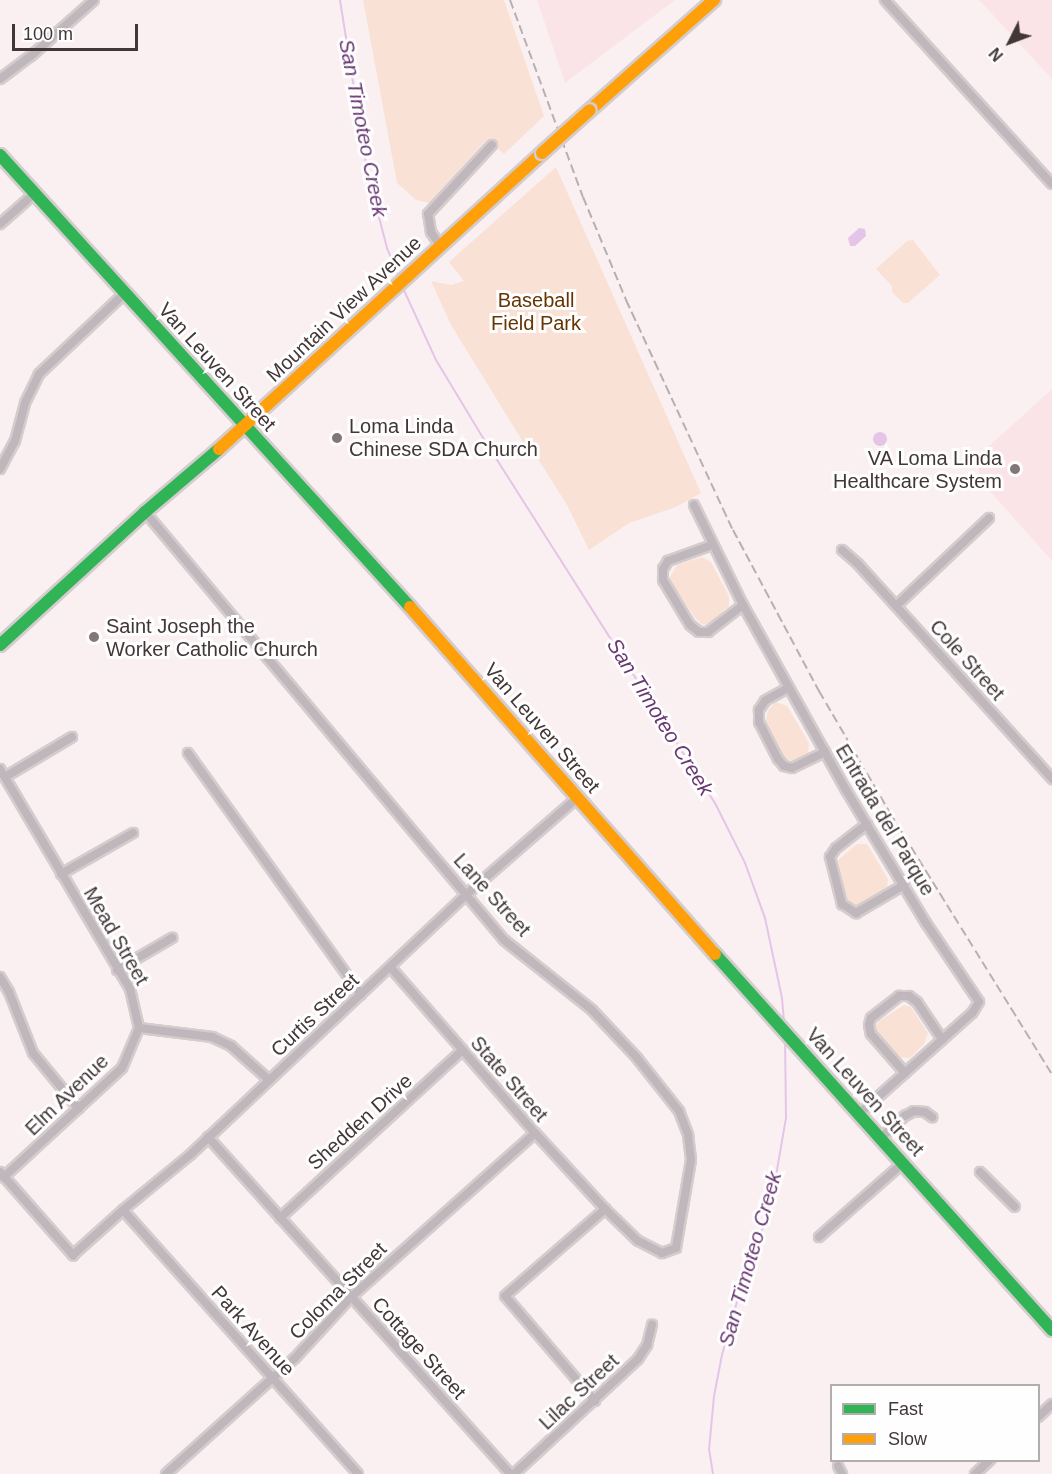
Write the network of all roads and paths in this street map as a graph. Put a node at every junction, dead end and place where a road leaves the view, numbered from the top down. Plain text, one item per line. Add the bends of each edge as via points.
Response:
1 (94, 0) edge
2 (714, 0) edge
3 (885, 0) edge
4 (0, 79) edge
5 (492, 145) dead end
6 (0, 155) edge
7 (1052, 184) edge
8 (34, 194) junction
9 (0, 224) edge
10 (441, 247) junction
11 (124, 294) junction
12 (244, 427) junction
13 (0, 469) edge
14 (694, 506) dead end
15 (145, 512) junction
16 (989, 518) dead end
17 (712, 544) junction
18 (842, 550) dead end
19 (743, 605) junction
20 (896, 606) junction
21 (0, 645) edge
22 (788, 688) junction
23 (72, 737) dead end
24 (825, 752) junction
25 (188, 753) dead end
26 (2, 773) edge
27 (1052, 779) edge
28 (578, 797) junction
29 (867, 824) junction
30 (133, 833) dead end
31 (61, 874) junction
32 (904, 885) junction
33 (467, 894) junction
34 (172, 938) dead end
35 (391, 968) junction
36 (117, 970) junction
37 (0, 977) edge
38 (360, 995) junction
39 (139, 1028) junction
40 (942, 1039) junction
41 (463, 1050) junction
42 (905, 1072) junction
43 (269, 1080) junction
44 (79, 1109) junction
45 (859, 1114) junction
46 (932, 1117) dead end
47 (535, 1133) junction
48 (208, 1137) junction
49 (881, 1138) junction
50 (903, 1163) junction
51 (980, 1172) dead end
52 (2, 1175) edge
53 (1015, 1207) dead end
54 (605, 1209) junction
55 (123, 1210) junction
56 (280, 1218) junction
57 (819, 1237) dead end
58 (351, 1297) junction
59 (652, 1325) dead end
60 (1052, 1330) edge
61 (273, 1379) junction
62 (595, 1401) junction
63 (1052, 1404) edge
64 (1040, 1415) edge
65 (989, 1462) edge
66 (166, 1474) edge
67 (358, 1474) edge
68 (512, 1474) edge
69 (975, 1474) edge

1 - 4 street
2 - 10 street, Mountain View Avenue, bridge
3 - 7 street
5 - 10 street via 429,214 431,232
6 - 8 street, Van Leuven Street
8 - 9 street
8 - 11 street, Van Leuven Street
10 - 12 street, Mountain View Avenue
11 - 12 street, Van Leuven Street
11 - 13 street via 39,374 25,403 15,441
12 - 15 street, Mountain View Avenue
12 - 28 street, Van Leuven Street
14 - 17 street, Entrada del Parque
15 - 21 street, Mountain View Avenue
15 - 33 street, Lane Street
16 - 20 street
17 - 19 street, Entrada del Parque
17 - 19 street via 668,561 663,580 690,625 699,632 708,632
18 - 20 street, Cole Street
19 - 22 street, Entrada del Parque
20 - 27 street, Cole Street
22 - 24 street, Entrada del Parque
22 - 24 street via 765,701 759,711 759,722 778,759 792,768
23 - 26 street
24 - 29 street, Entrada del Parque
25 - 38 street
26 - 31 street, Mead Street
28 - 33 street, Curtis Street
28 - 45 street, Van Leuven Street
29 - 32 street, Entrada del Parque
29 - 32 street via 830,857 842,904 856,913
30 - 31 street
31 - 36 street, Mead Street
32 - 40 street, Entrada del Parque via 979,1002
33 - 35 street, Curtis Street
33 - 54 street, Lane Street via 504,940 592,1010 679,1110 691,1160 676,1248 662,1253 638,1241
34 - 36 street
35 - 38 street, Curtis Street
35 - 41 street, State Street
36 - 39 street, Mead Street via 130,989
37 - 44 street via 33,1053
38 - 43 street, Curtis Street
39 - 43 street via 212,1037 231,1046
39 - 44 street, Elm Avenue via 122,1068
40 - 42 street, Entrada del Parque
40 - 42 street via 909,996 899,996 871,1018 871,1034
41 - 47 street, State Street
41 - 56 street, Shedden Drive
42 - 45 street, Entrada del Parque
43 - 48 street, Curtis Street
44 - 52 street, Elm Avenue
45 - 49 street, Van Leuven Street
46 - 49 street via 914,1111
47 - 54 street, State Street
47 - 58 street, Coloma Street
48 - 55 street, Curtis Street
48 - 56 street, Cottage Street
49 - 50 street, Van Leuven Street
50 - 57 street
50 - 60 street, Van Leuven Street
51 - 53 street
52 - 55 street, Curtis Street via 74,1255
54 - 62 street via 505,1296
55 - 61 street, Park Avenue
56 - 58 street, Cottage Street
58 - 61 street, Coloma Street
58 - 68 street, Cottage Street
59 - 62 street, Lilac Street via 638,1359
61 - 66 street, Coloma Street
61 - 67 street, Park Avenue
62 - 68 street, Lilac Street
63 - 64 street
65 - 69 street

